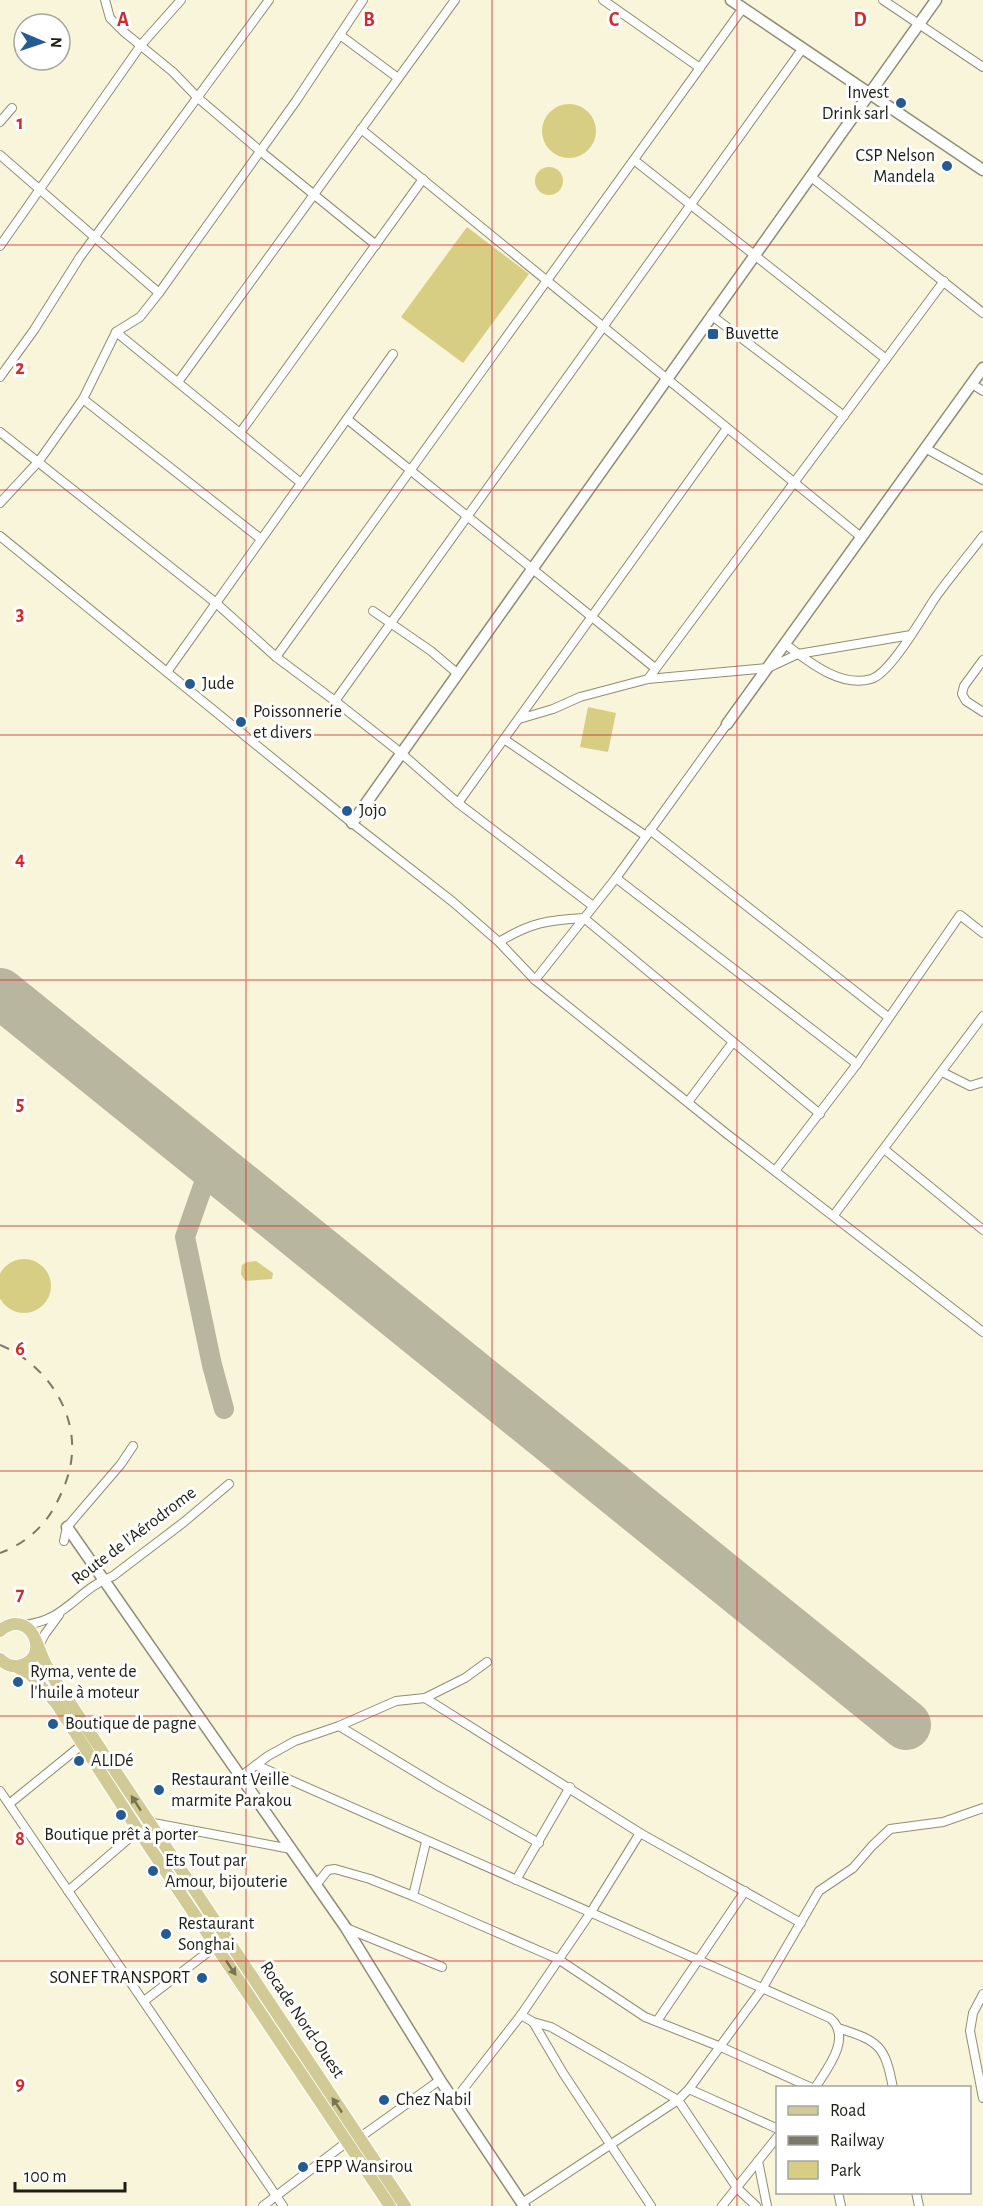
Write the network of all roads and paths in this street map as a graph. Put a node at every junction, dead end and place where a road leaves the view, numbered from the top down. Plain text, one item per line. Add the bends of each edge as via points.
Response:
1 (105, 0) edge
2 (181, 0) edge
3 (269, 0) edge
4 (363, 0) edge
5 (454, 0) edge
6 (603, 0) edge
7 (731, 0) edge
8 (883, 0) edge
9 (936, 0) edge
10 (743, 8) junction
11 (918, 24) junction
12 (340, 35) junction
13 (141, 45) junction
14 (803, 48) junction
15 (983, 67) edge
16 (700, 68) junction
17 (398, 78) junction
18 (868, 93) junction
19 (198, 98) junction
20 (12, 108) dead end
21 (0, 122) edge
22 (361, 129) junction
23 (259, 150) junction
24 (0, 155) edge
25 (634, 160) junction
26 (983, 170) edge
27 (810, 176) junction
28 (423, 179) junction
29 (38, 190) junction
30 (314, 195) junction
31 (691, 205) junction
32 (95, 237) junction
33 (376, 244) junction
34 (0, 246) edge
35 (754, 255) junction
36 (547, 281) junction
37 (944, 282) junction
38 (159, 293) junction
39 (983, 313) edge
40 (711, 315) junction
41 (603, 327) junction
42 (116, 332) junction
43 (393, 354) dead end
44 (886, 359) junction
45 (983, 368) edge
46 (0, 377) edge
47 (666, 378) junction
48 (178, 382) junction
49 (972, 384) junction
50 (983, 391) edge
51 (82, 399) junction
52 (844, 416) junction
53 (347, 419) junction
54 (728, 428) junction
55 (0, 432) edge
56 (240, 433) junction
57 (925, 448) junction
58 (39, 461) junction
59 (410, 471) junction
60 (983, 480) edge
61 (301, 483) junction
62 (795, 483) junction
63 (0, 503) edge
64 (467, 517) junction
65 (0, 536) edge
66 (983, 536) edge
67 (861, 537) junction
68 (261, 539) junction
69 (532, 569) junction
70 (216, 603) junction
71 (373, 611) dead end
72 (591, 616) junction
73 (391, 624) junction
74 (911, 634) junction
75 (785, 644) junction
76 (798, 654) junction
77 (276, 657) junction
78 (983, 660) edge
79 (655, 668) junction
80 (768, 668) junction
81 (167, 672) junction
82 (458, 674) junction
83 (648, 679) junction
84 (335, 701) junction
85 (983, 712) edge
86 (518, 719) junction
87 (727, 724) joint
88 (504, 739) junction
89 (401, 753) junction
90 (458, 802) junction
91 (352, 823) junction
92 (648, 833) junction
93 (616, 878) junction
94 (593, 906) junction
95 (584, 918) junction
96 (983, 933) edge
97 (499, 942) junction
98 (535, 980) junction
99 (983, 1016) edge
100 (888, 1017) junction
101 (733, 1042) junction
102 (857, 1064) junction
103 (942, 1072) junction
104 (983, 1082) edge
105 (688, 1102) junction
106 (820, 1114) junction
107 (884, 1149) junction
108 (775, 1171) junction
109 (834, 1215) junction
110 (983, 1230) edge
111 (983, 1332) edge
112 (133, 1446) dead end
113 (229, 1484) dead end
114 (67, 1527) junction
115 (64, 1541) dead end
116 (103, 1580) junction
117 (60, 1614) junction
118 (0, 1617) edge
119 (19, 1624) junction
120 (0, 1631) edge
121 (37, 1646) junction
122 (0, 1659) edge
123 (487, 1662) dead end
124 (15, 1666) junction
125 (0, 1671) edge
126 (425, 1698) junction
127 (339, 1726) junction
128 (83, 1744) junction
129 (256, 1766) junction
130 (240, 1777) junction
131 (570, 1787) junction
132 (0, 1791) edge
133 (9, 1804) junction
134 (983, 1808) edge
135 (148, 1822) junction
136 (138, 1830) junction
137 (640, 1833) junction
138 (426, 1842) junction
139 (539, 1844) junction
140 (291, 1849) junction
141 (516, 1880) junction
142 (315, 1885) junction
143 (68, 1891) junction
144 (745, 1891) junction
145 (413, 1896) junction
146 (591, 1912) junction
147 (801, 1923) junction
148 (345, 1928) junction
149 (216, 1946) junction
150 (558, 1959) junction
151 (697, 1960) junction
152 (442, 1967) dead end
153 (762, 1989) junction
154 (983, 1994) edge
155 (144, 2001) junction
156 (521, 2015) junction
157 (657, 2021) junction
158 (533, 2022) junction
159 (838, 2028) junction
160 (721, 2047) junction
161 (981, 2077) edge
162 (440, 2080) junction
163 (809, 2086) edge
164 (815, 2086) edge
165 (892, 2086) edge
166 (689, 2089) junction
167 (983, 2098) edge
168 (678, 2100) junction
169 (454, 2101) junction
170 (776, 2129) edge
171 (776, 2137) edge
172 (359, 2138) junction
173 (346, 2142) junction
174 (610, 2145) junction
175 (758, 2161) junction
176 (737, 2188) junction
177 (277, 2197) junction
178 (523, 2205) edge
179 (263, 2206) edge
180 (283, 2206) edge
181 (390, 2206) edge
182 (405, 2206) edge
183 (651, 2206) edge
184 (722, 2206) edge
185 (756, 2206) edge
186 (767, 2206) edge

1 - 13 street via 110,18
2 - 13 street
3 - 19 street
4 - 12 street
5 - 17 street
6 - 16 street
7 - 10 street
8 - 11 street
9 - 11 street
10 - 14 street
10 - 16 street
11 - 15 street
11 - 18 street
12 - 17 street
12 - 23 street
13 - 19 street
13 - 29 street
14 - 18 street
14 - 31 street
16 - 25 street
17 - 22 street
18 - 26 street
18 - 27 street
19 - 23 street
19 - 32 street
20 - 21 street
22 - 28 street
22 - 30 street
23 - 30 street
23 - 38 street
24 - 29 street
25 - 31 street
25 - 36 street
27 - 35 street
27 - 37 street
28 - 33 street
28 - 36 street
29 - 32 street
29 - 34 street
30 - 33 street
30 - 48 street
31 - 35 street
31 - 41 street
32 - 38 street
32 - 46 street
33 - 56 street
35 - 40 street
35 - 44 street
36 - 41 street
36 - 59 street
37 - 39 street
37 - 44 street
38 - 42 street via 140,317
40 - 47 street
40 - 52 street
41 - 47 street
41 - 64 street
42 - 48 street
42 - 51 street
43 - 53 street
44 - 52 street
45 - 49 street
47 - 54 street
47 - 69 street
48 - 56 street
49 - 50 street
49 - 57 street
51 - 58 street
51 - 68 street
52 - 62 street
53 - 59 street
53 - 61 street
54 - 62 street
54 - 72 street
55 - 58 street
56 - 61 street
57 - 60 street
57 - 67 street
58 - 63 street
58 - 70 street
59 - 64 street
59 - 77 street
61 - 68 street
62 - 67 street
62 - 79 street
64 - 69 street
64 - 73 street
65 - 81 street
66 - 74 street
67 - 75 street
68 - 70 street
69 - 72 street
69 - 82 street
70 - 77 street
70 - 81 street
71 - 73 street
72 - 79 street
72 - 86 street
73 - 82 street
73 - 84 street
74 - 76 street
74 - 76 street via 881,674 872,679 854,682 834,676
75 - 76 street
75 - 80 street
76 - 80 street
77 - 84 street
78 - 85 street via 962,694
79 - 83 street
80 - 83 street
80 - 87 street
81 - 91 street
82 - 89 street
83 - 86 street
84 - 89 street
86 - 88 street
87 - 92 street
88 - 90 street
88 - 92 street
89 - 90 street
89 - 91 street
90 - 94 street
91 - 97 street
92 - 93 street
92 - 100 street
93 - 94 street
93 - 102 street
94 - 95 street
95 - 97 street via 521,928
95 - 98 street
95 - 101 street
96 - 100 street via 960,915
97 - 98 street
98 - 105 street
99 - 103 street
100 - 102 street
101 - 105 street
101 - 106 street
102 - 106 street
103 - 104 street via 970,1086
103 - 107 street
105 - 108 street
106 - 108 street
107 - 109 street
107 - 110 street
108 - 109 street
109 - 111 street
112 - 114 street
113 - 116 street, Route de l'Aérodrome
114 - 115 street
114 - 116 street
116 - 117 street, Route de l'Aérodrome
116 - 130 street
117 - 119 street, Route de l'Aérodrome via 38,1623
117 - 121 street, Route de l'Aérodrome
118 - 119 main road
119 - 120 main road
119 - 121 main road, Rocade Nord-Ouest via 30,1630
121 - 124 main road via 28,1662
135 -> 121 main road, Rocade Nord-Ouest via 56,1682
122 - 124 main road, Rocade Nord-Ouest
123 - 126 street
124 - 125 street
124 - 128 main road, Rocade Nord-Ouest via 42,1685
126 - 127 street via 396,1701
126 - 131 street
127 - 129 street via 295,1741
127 - 139 street
128 - 133 street
128 - 136 main road, Rocade Nord-Ouest
129 - 130 street
129 - 138 street
130 - 140 street
131 - 137 street
131 - 139 street
132 - 133 street
133 - 143 street
134 - 147 street via 943,1822 890,1829 844,1876 819,1891
135 - 136 street
135 - 140 street
172 -> 135 main road, Rocade Nord-Ouest
136 - 143 street
136 - 149 main road, Rocade Nord-Ouest
137 - 144 street
137 - 146 street
138 - 141 street
138 - 145 street
139 - 141 street
140 - 142 street
141 - 146 street
142 - 145 street via 328,1870 335,1869
142 - 148 street
143 - 155 street
144 - 147 street
144 - 151 street
145 - 150 street
146 - 150 street
146 - 151 street
147 - 153 street
148 - 152 street
148 - 162 street
149 - 155 street
149 -> 173 main road, Rocade Nord-Ouest
150 - 156 street
150 - 157 street
151 - 153 street
151 - 157 street
153 - 159 street via 830,2018
153 - 160 street
154 - 161 street via 973,2013 970,2031
155 - 177 street
156 - 158 street
156 - 169 street
157 - 160 street
158 - 168 street via 551,2027
158 - 174 street
159 - 164 street via 836,2053
159 - 165 street via 869,2039 879,2047
160 - 163 street
160 - 166 street
161 - 167 street
162 - 169 street
162 - 172 street
166 - 168 street
166 - 170 street
168 - 174 street
168 - 176 street
169 - 178 street
171 - 175 street
172 - 182 main road, Rocade Nord-Ouest
173 - 177 street
173 - 181 main road, Rocade Nord-Ouest
174 - 178 street
174 - 183 street
175 - 176 street
175 - 186 street
176 - 184 street
176 - 185 street
177 - 179 street
177 - 180 street

